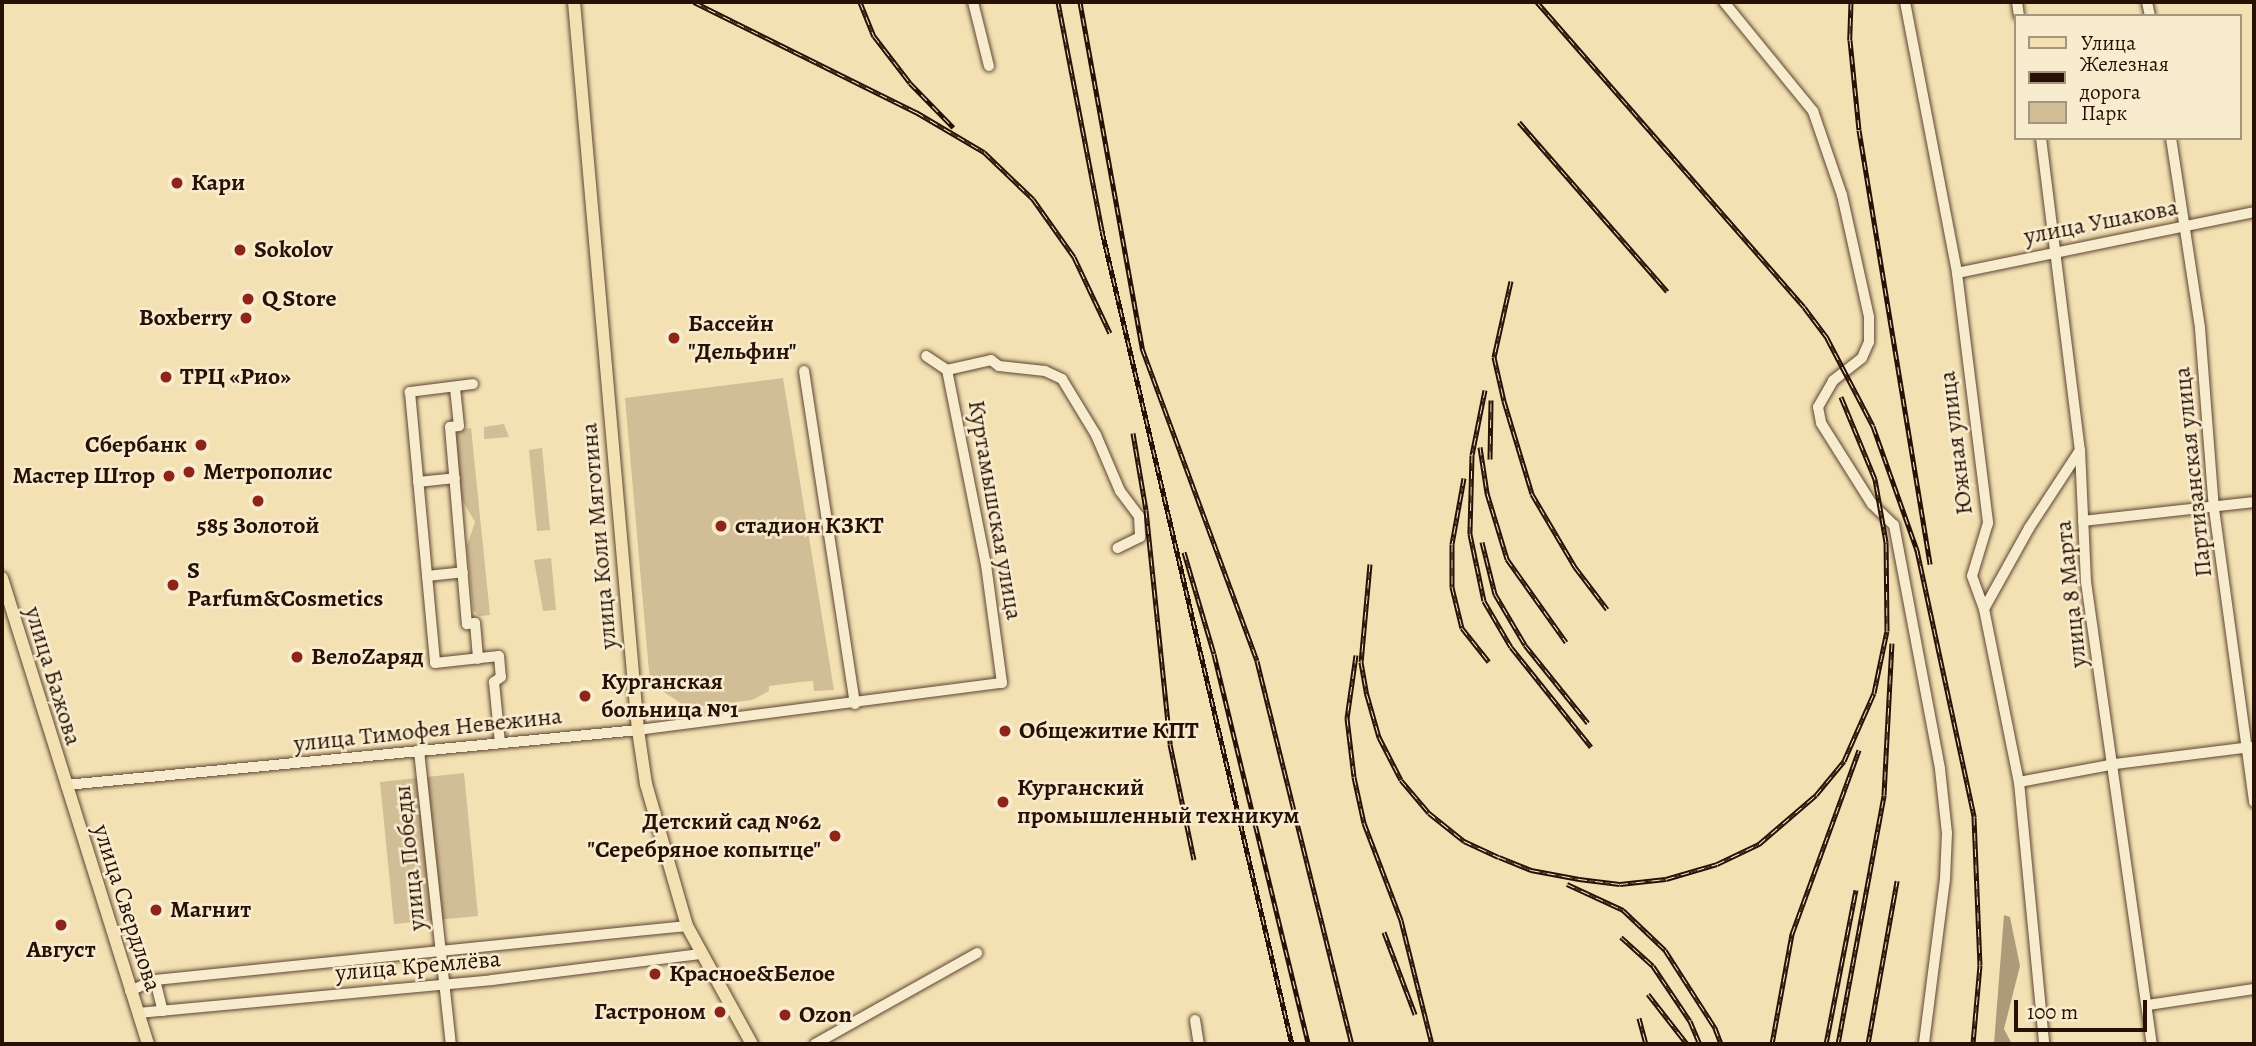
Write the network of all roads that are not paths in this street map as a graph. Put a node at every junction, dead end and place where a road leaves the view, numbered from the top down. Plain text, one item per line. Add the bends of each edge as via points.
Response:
1 (574, 2) edge
2 (973, 2) edge
3 (1724, 2) edge
4 (1905, 2) edge
5 (989, 66) dead end
6 (2041, 140) edge
7 (2171, 140) edge
8 (2254, 212) edge
9 (2186, 227) junction
10 (2054, 253) junction
11 (1957, 273) junction
12 (926, 355) dead end
13 (947, 370) junction
14 (804, 371) dead end
15 (473, 384) dead end
16 (455, 388) junction
17 (2080, 450) junction
18 (455, 478) junction
19 (418, 482) junction
20 (2254, 502) edge
21 (2214, 509) junction
22 (2083, 521) junction
23 (1117, 548) dead end
24 (463, 572) junction
25 (427, 576) junction
26 (2, 578) edge
27 (1984, 609) junction
28 (478, 659) junction
29 (1002, 683) joint
30 (856, 704) junction
31 (638, 730) junction
32 (500, 743) junction
33 (2251, 748) edge
34 (419, 751) junction
35 (2115, 764) junction
36 (2019, 782) junction
37 (66, 785) junction
38 (2254, 802) edge
39 (687, 926) junction
40 (441, 951) junction
41 (977, 953) dead end
42 (702, 954) junction
43 (155, 980) junction
44 (444, 985) junction
45 (2254, 989) edge
46 (130, 991) junction
47 (2148, 1005) junction
48 (163, 1011) junction
49 (138, 1013) junction
50 (1195, 1020) dead end
51 (148, 1044) edge
52 (451, 1044) edge
53 (752, 1044) edge
54 (815, 1044) edge
55 (1199, 1044) edge
56 (1924, 1044) edge
57 (2044, 1044) edge
58 (2152, 1044) edge

1 - 31 main road, улица Коли Мяготина
2 - 5 street
3 - 56 street via 1812,111 1842,195 1869,317 1863,358 1833,381 1818,407 1821,423 1872,504 1894,525 1940,769 1947,833 1945,879
4 - 11 street, Южная улица
6 - 10 street, улица 8 Марта via 2054,216
7 - 9 street, Партизанская улица
8 - 9 street, улица Ушакова
9 - 10 street, улица Ушакова
9 - 21 street, Партизанская улица via 2204,367
10 - 11 street, улица Ушакова
10 - 17 street, улица 8 Марта
11 - 27 street, Южная улица via 1988,523 1972,576
12 - 13 street, Куртамышская улица
13 - 23 street via 991,360 999,366 1062,379 1096,435 1120,491 1139,516 1140,537
13 - 29 street, Куртамышская улица via 986,565
14 - 30 street
15 - 16 street
16 - 18 street via 459,426 450,427
16 - 19 street via 410,392
17 - 22 street, улица 8 Марта
17 - 27 street via 2028,528
18 - 19 street
18 - 24 street
19 - 25 street
20 - 21 street
21 - 22 street
21 - 33 street, Партизанская улица
22 - 35 street, улица 8 Марта via 2086,582
24 - 25 street
24 - 28 street via 467,624 474,624
25 - 28 street via 435,663
26 - 37 main road, улица Бажова
27 - 36 street, Южная улица
28 - 32 street via 499,656 501,677 494,682
29 - 30 street, улица Тимофея Невежина
30 - 31 street, улица Тимофея Невежина
31 - 32 street, улица Тимофея Невежина
31 - 39 main road, улица Коли Мяготина via 662,848
32 - 34 street, улица Тимофея Невежина
33 - 35 street
33 - 38 street, Партизанская улица
34 - 37 street, улица Тимофея Невежина
34 - 40 street, улица Победы
35 - 36 street
35 - 47 street, улица 8 Марта
36 - 57 street, Южная улица
37 - 46 main road, улица Свердлова
39 - 40 street, улица Кремлёва
39 - 42 main road, улица Коли Мяготина
40 - 43 street, улица Кремлёва
40 - 44 street, улица Победы
41 - 54 street
42 - 44 street, улица Кремлёва
42 - 53 main road, улица Коли Мяготина
43 - 46 street, улица Кремлёва
43 - 48 street
44 - 48 street, улица Кремлёва
44 - 52 street, улица Победы
45 - 47 street
46 - 49 main road, улица Свердлова
47 - 58 street, улица 8 Марта
48 - 49 street, улица Кремлёва
49 - 51 main road, улица Свердлова
50 - 55 street

